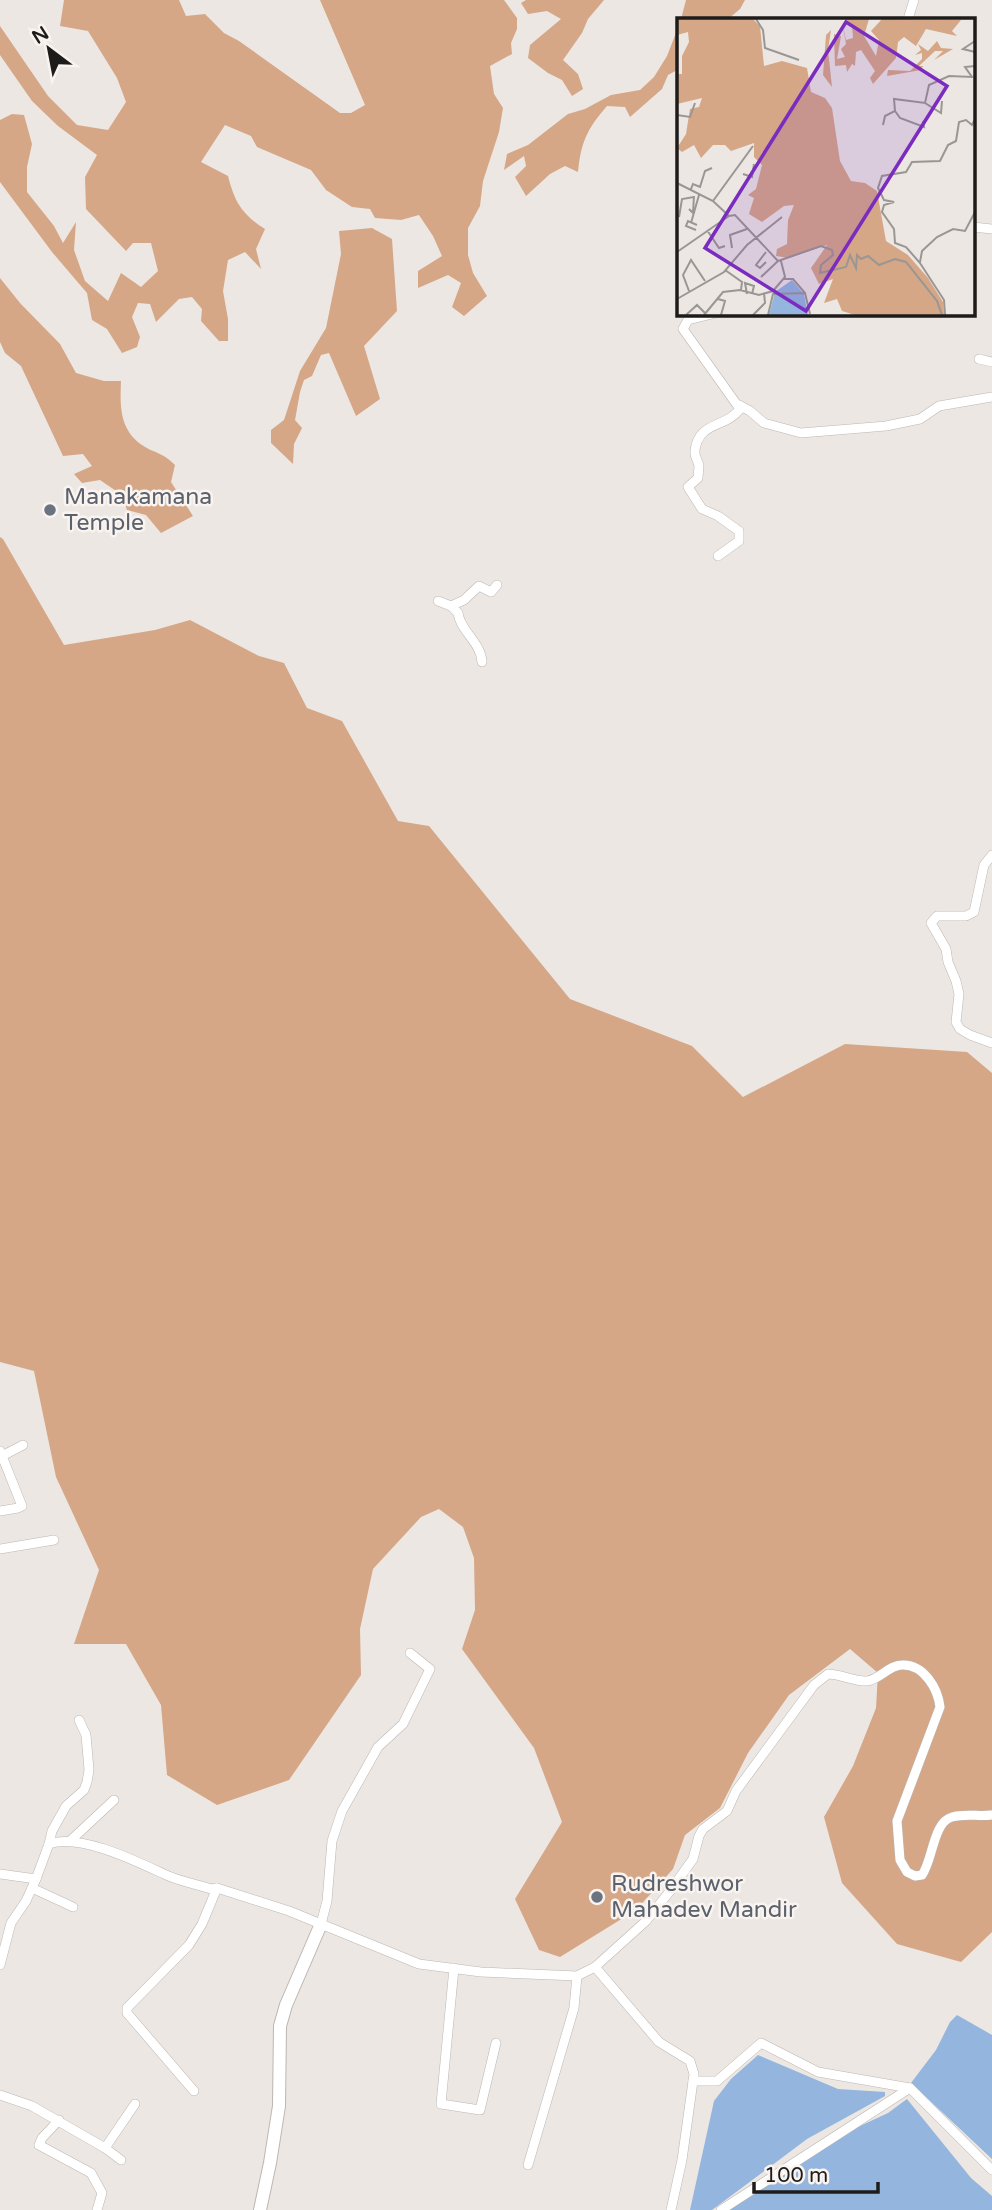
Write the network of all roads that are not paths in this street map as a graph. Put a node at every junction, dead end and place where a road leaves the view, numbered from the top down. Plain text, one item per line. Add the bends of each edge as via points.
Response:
1 (914, 0) edge
2 (908, 18) edge
3 (974, 227) edge
4 (992, 229) edge
5 (708, 315) edge
6 (979, 359) dead end
7 (992, 362) edge
8 (992, 397) edge
9 (739, 405) junction
10 (718, 556) dead end
11 (497, 585) dead end
12 (438, 601) dead end
13 (451, 606) junction
14 (482, 662) dead end
15 (992, 855) edge
16 (992, 1043) edge
17 (23, 1444) dead end
18 (1, 1455) edge
19 (0, 1511) edge
20 (54, 1540) dead end
21 (0, 1549) edge
22 (410, 1653) dead end
23 (79, 1720) dead end
24 (114, 1800) dead end
25 (992, 1815) edge
26 (70, 1842) junction
27 (49, 1844) junction
28 (0, 1874) edge
29 (34, 1884) junction
30 (217, 1888) junction
31 (73, 1907) dead end
32 (321, 1924) junction
33 (0, 1965) edge
34 (595, 1967) junction
35 (454, 1968) junction
36 (577, 1976) junction
37 (496, 2043) dead end
38 (693, 2081) junction
39 (910, 2088) junction
40 (194, 2091) dead end
41 (0, 2095) edge
42 (135, 2104) dead end
43 (59, 2120) junction
44 (105, 2148) junction
45 (121, 2160) dead end
46 (528, 2165) dead end
47 (992, 2169) edge
48 (97, 2210) edge
49 (260, 2210) edge
50 (671, 2210) edge
51 (721, 2210) edge

1 - 2 street
3 - 4 street
5 - 9 street via 688,320 683,329
6 - 7 street
8 - 9 street via 939,406 920,419 886,426 801,433 764,423
9 - 10 street via 733,417 710,426 698,438 694,454 698,478 688,486 702,509 739,531 739,541
11 - 13 street via 491,592 480,586
12 - 13 street
13 - 14 street
15 - 16 street via 984,865 974,912 937,916 931,922 956,981 956,1022 960,1029
17 - 18 street
18 - 19 street via 22,1506
20 - 21 street
22 - 32 street via 430,1669 403,1724 378,1747 342,1811 332,1841
23 - 27 street via 86,1735 87,1782 66,1806
24 - 26 street
25 - 34 street via 950,1817 942,1822 927,1868 922,1875 907,1872 900,1860 897,1821 940,1706 938,1693 920,1671 903,1665 869,1681 828,1674 814,1685 736,1791 727,1811 703,1829 693,1859 670,1891 646,1921
26 - 27 street
26 - 30 street
27 - 29 street
28 - 29 street
29 - 31 street
29 - 33 street via 11,1923
30 - 32 street
30 - 40 street via 189,1945 127,2008
32 - 35 street via 419,1964
32 - 49 street via 280,2026 279,2106
34 - 36 street
34 - 38 street via 659,2042 690,2060
35 - 36 street
35 - 37 street via 441,2104 480,2109
36 - 46 street via 574,2008
38 - 39 street via 717,2081 761,2043 818,2072
38 - 50 street
39 - 47 street
39 - 51 street
41 - 43 street
42 - 44 street
43 - 44 street
43 - 48 street via 40,2145 91,2173 102,2193
44 - 45 street

